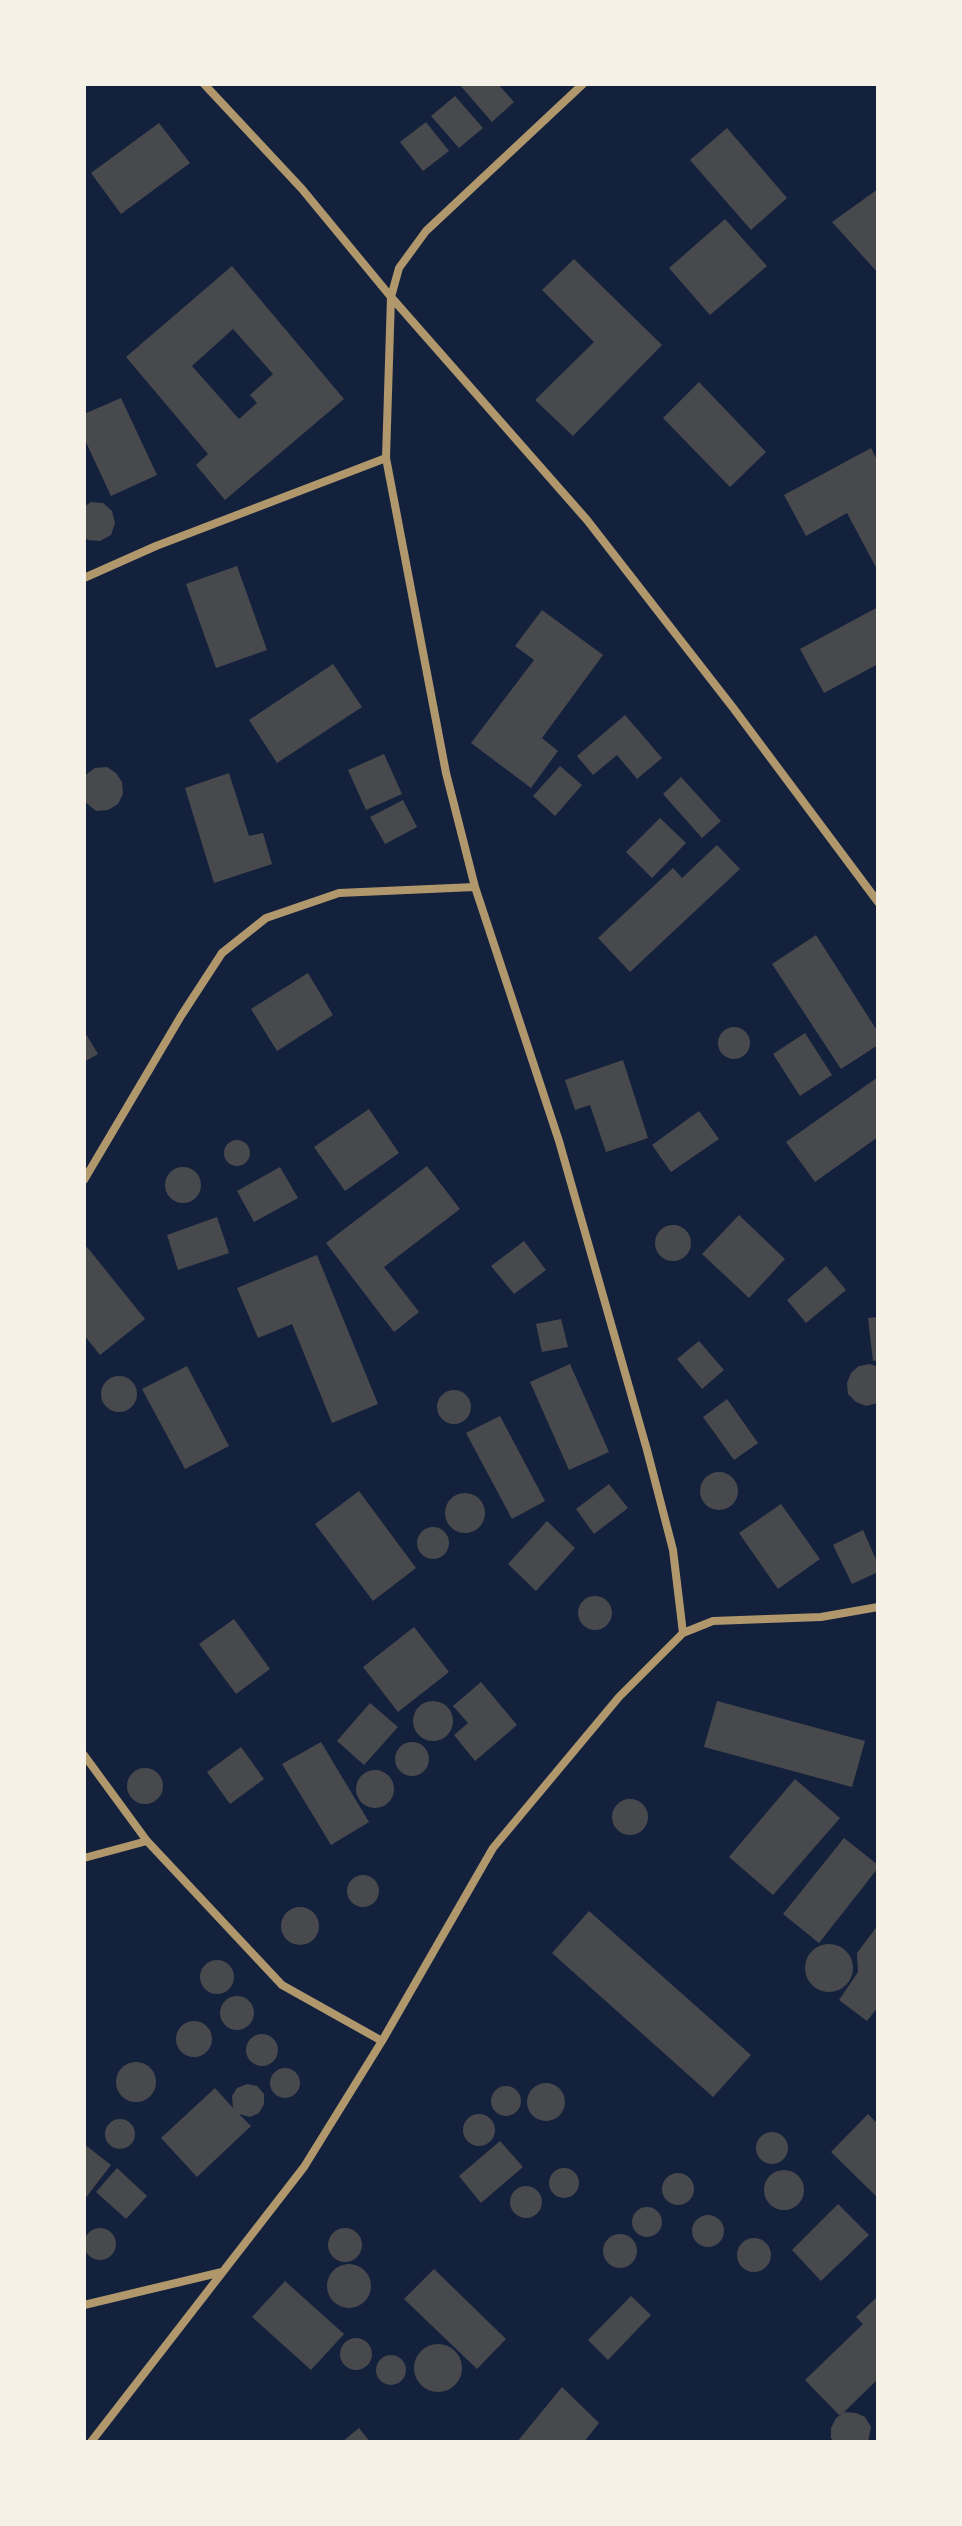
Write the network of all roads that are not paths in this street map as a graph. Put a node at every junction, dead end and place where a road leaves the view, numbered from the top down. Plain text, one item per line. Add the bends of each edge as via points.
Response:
1 (204, 84) edge
2 (583, 84) edge
3 (391, 297) junction
4 (386, 458) junction
5 (84, 578) edge
6 (475, 887) junction
7 (878, 902) edge
8 (84, 1180) edge
9 (878, 1607) edge
10 (683, 1633) junction
11 (84, 1755) edge
12 (147, 1841) junction
13 (84, 1858) edge
14 (382, 2041) junction
15 (222, 2272) junction
16 (84, 2305) edge
17 (91, 2442) edge

1 - 3 street via 302,189
2 - 3 street via 426,231 399,268
3 - 4 street
3 - 7 street via 587,520
4 - 5 street
4 - 6 street via 446,773
6 - 8 street via 339,893 266,918 222,953
6 - 10 street via 559,1141 647,1450 673,1550
9 - 10 street via 821,1617 713,1621
10 - 14 street via 619,1697 493,1848
11 - 12 street
12 - 13 street
12 - 14 street via 282,1985
14 - 15 street via 304,2167
15 - 16 street
15 - 17 street

